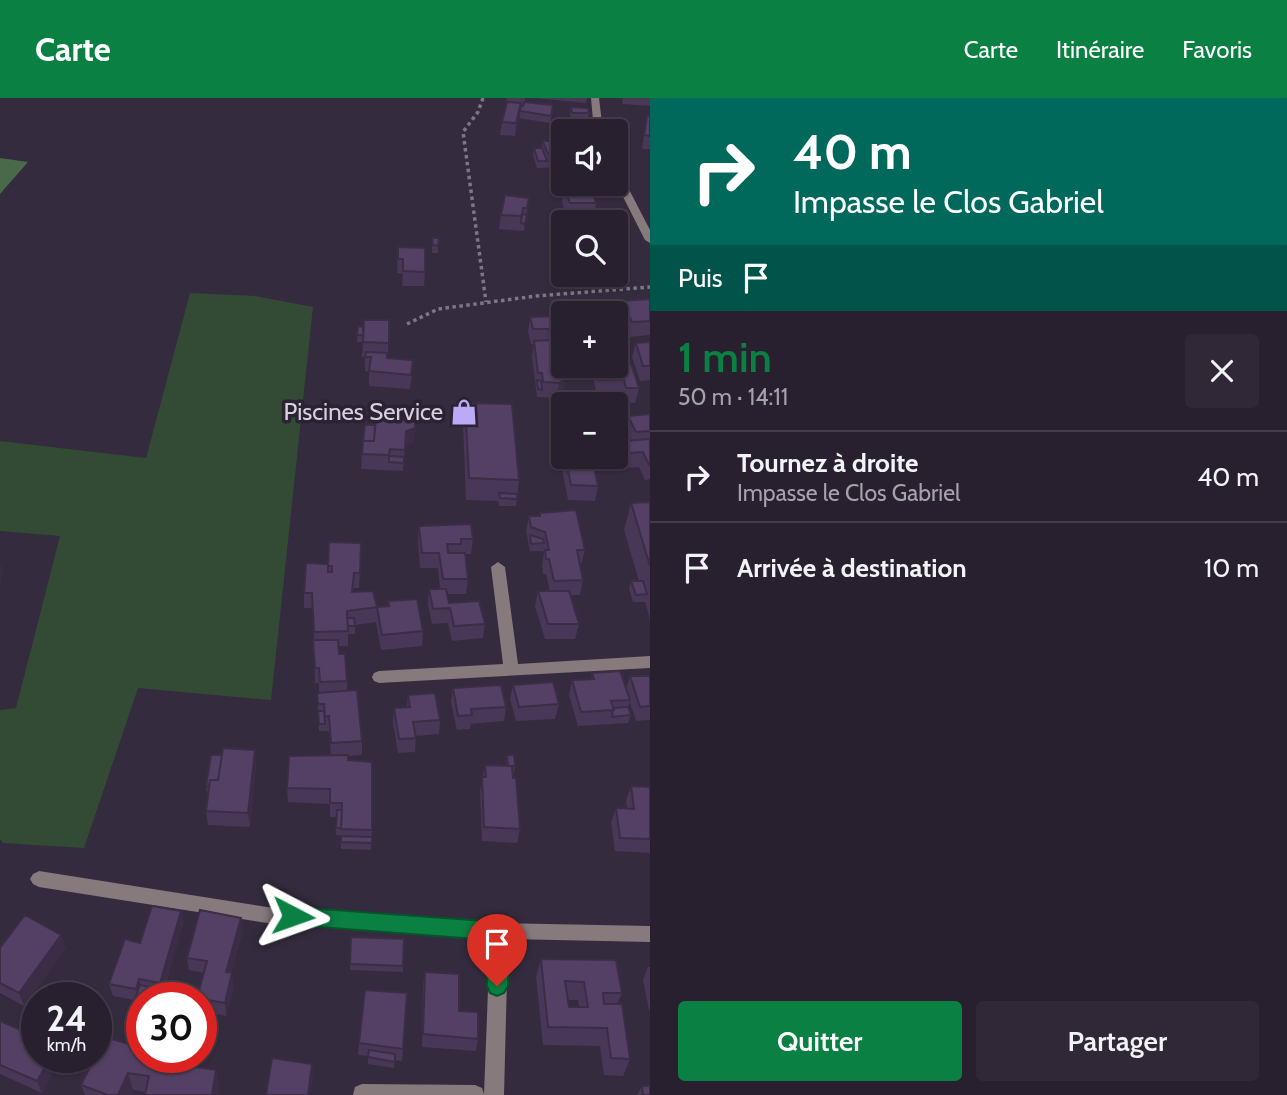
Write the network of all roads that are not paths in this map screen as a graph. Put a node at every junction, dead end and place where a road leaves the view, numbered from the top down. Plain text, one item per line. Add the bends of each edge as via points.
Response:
1 (595, 98) edge
2 (598, 119) edge
3 (627, 196) edge
4 (650, 240) edge
5 (498, 567) dead end
6 (650, 662) edge
7 (512, 670) junction
8 (379, 677) dead end
9 (39, 879) dead end
10 (499, 931) junction
11 (650, 934) edge
12 (362, 1094) edge
13 (475, 1095) edge
14 (494, 1095) edge

1 - 2 street
3 - 4 street
5 - 7 street
6 - 7 street
7 - 8 street
9 - 10 street via 267,915
10 - 11 street
10 - 14 street
12 - 13 street

